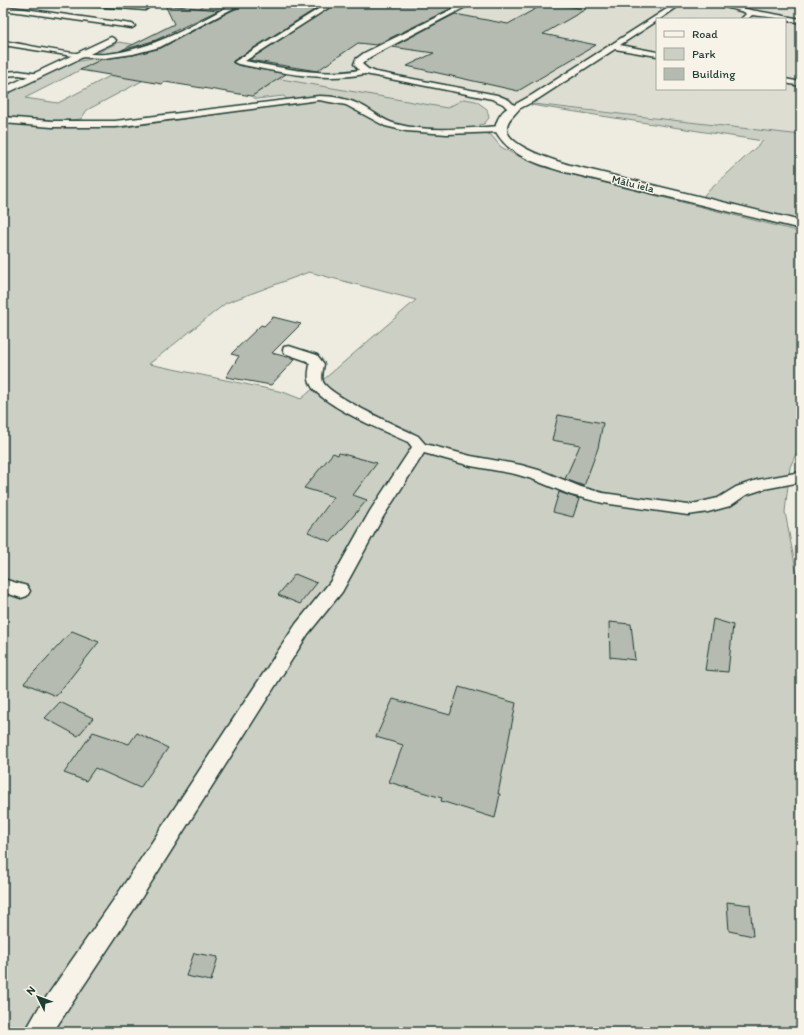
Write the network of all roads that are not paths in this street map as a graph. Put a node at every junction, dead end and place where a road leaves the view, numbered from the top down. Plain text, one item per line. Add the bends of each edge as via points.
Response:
1 (80, 3) edge
2 (240, 3) edge
3 (333, 3) edge
4 (470, 3) edge
5 (680, 3) edge
6 (713, 3) edge
7 (115, 4) edge
8 (146, 6) edge
9 (3, 8) edge
10 (749, 12) junction
11 (656, 18) edge
12 (657, 18) edge
13 (745, 18) edge
14 (784, 18) edge
15 (786, 18) edge
16 (801, 21) edge
17 (111, 40) dead end
18 (3, 43) edge
19 (613, 46) junction
20 (656, 54) edge
21 (79, 55) junction
22 (366, 72) junction
23 (3, 74) edge
24 (36, 76) junction
25 (786, 81) edge
26 (801, 84) edge
27 (3, 92) edge
28 (513, 109) junction
29 (3, 120) edge
30 (501, 129) junction
31 (801, 226) edge
32 (289, 350) dead end
33 (420, 447) junction
34 (801, 476) edge
35 (3, 585) edge
36 (21, 591) dead end
37 (38, 1032) edge

1 - 7 lane
2 - 21 lane via 146,49 118,54
3 - 22 lane via 238,62 322,75 345,76
4 - 22 lane via 362,58 358,64
5 - 12 lane
6 - 10 lane
7 - 8 lane
8 - 9 lane via 134,24
10 - 13 lane
10 - 14 lane
11 - 19 lane
15 - 16 lane
17 - 21 street
18 - 21 lane
19 - 20 lane
19 - 28 lane
21 - 24 street
22 - 28 lane via 494,98 506,102
23 - 24 lane
24 - 27 street
25 - 26 lane
28 - 30 street via 503,118
29 - 30 lane via 52,124 116,124 319,98 353,104 388,124 404,128
30 - 31 street, Mālu iela via 502,134 515,148 550,163
32 - 33 lane via 312,358 317,364 315,379 326,394 413,439
33 - 34 lane via 471,461 516,469 603,498 688,510 724,502 742,491 762,484
33 - 37 lane via 376,515 336,588 302,629 128,900
35 - 36 lane

